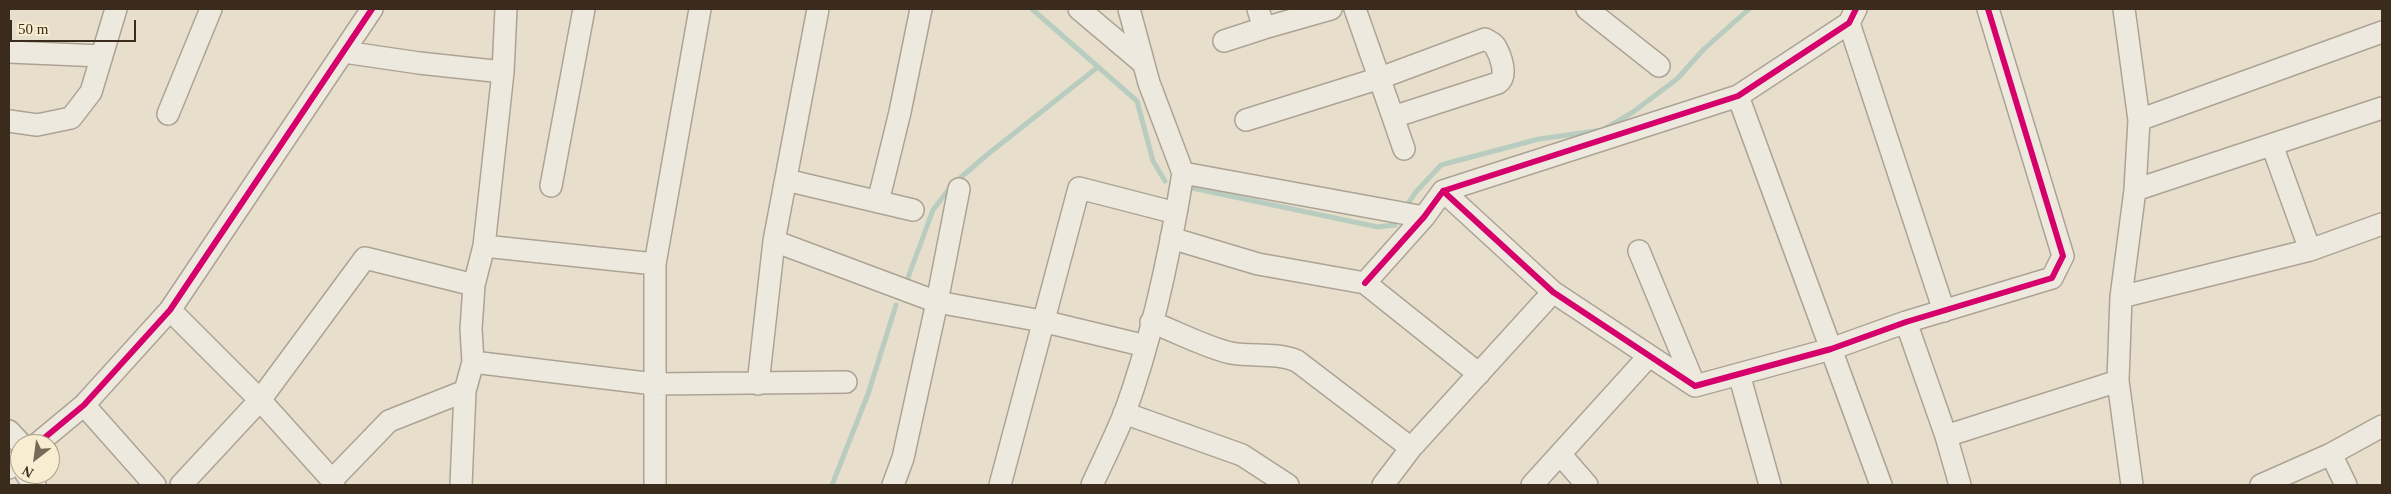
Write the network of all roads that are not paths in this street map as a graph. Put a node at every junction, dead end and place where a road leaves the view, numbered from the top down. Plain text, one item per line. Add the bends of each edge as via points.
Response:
1 (116, 9) edge
2 (212, 9) edge
3 (372, 9) edge
4 (506, 9) edge
5 (584, 9) edge
6 (700, 9) edge
7 (818, 9) edge
8 (921, 9) edge
9 (1079, 9) edge
10 (1129, 9) edge
11 (1331, 9) edge
12 (1355, 9) edge
13 (1587, 9) edge
14 (1988, 9) edge
15 (2124, 9) edge
16 (1294, 13) edge
17 (1852, 16) edge
18 (1261, 18) edge
19 (2382, 32) edge
20 (1224, 42) dead end
21 (9, 52) edge
22 (344, 52) junction
23 (102, 56) junction
24 (1143, 63) junction
25 (1659, 66) dead end
26 (503, 72) junction
27 (1380, 78) junction
28 (1738, 96) junction
29 (2382, 108) edge
30 (168, 114) dead end
31 (1393, 117) junction
32 (1246, 120) dead end
33 (2139, 120) junction
34 (9, 121) edge
35 (2272, 145) junction
36 (1404, 149) dead end
37 (1183, 173) junction
38 (786, 180) junction
39 (551, 186) dead end
40 (959, 189) dead end
41 (2135, 190) junction
42 (1443, 191) junction
43 (878, 202) junction
44 (913, 210) dead end
45 (1176, 213) junction
46 (1424, 217) junction
47 (2382, 224) edge
48 (1171, 238) junction
49 (774, 241) junction
50 (484, 246) junction
51 (2310, 250) junction
52 (1639, 251) dead end
53 (655, 264) junction
54 (1365, 283) junction
55 (474, 285) junction
56 (1552, 292) junction
57 (2121, 297) junction
58 (937, 302) junction
59 (170, 310) junction
60 (1944, 312) junction
61 (1042, 322) junction
62 (1151, 322) junction
63 (1906, 322) junction
64 (1146, 346) junction
65 (1831, 348) junction
66 (1648, 357) junction
67 (473, 362) junction
68 (1478, 374) junction
69 (1739, 374) junction
70 (2118, 381) junction
71 (846, 382) dead end
72 (654, 384) junction
73 (758, 384) junction
74 (1695, 386) junction
75 (465, 391) junction
76 (260, 400) junction
77 (84, 405) junction
78 (1124, 413) junction
79 (2382, 426) edge
80 (50, 434) edge
81 (1946, 436) junction
82 (1411, 448) junction
83 (1560, 454) junction
84 (2331, 454) junction
85 (333, 482) edge
86 (155, 485) edge
87 (181, 485) edge
88 (462, 485) edge
89 (655, 485) edge
90 (893, 485) edge
91 (1000, 485) edge
92 (1092, 485) edge
93 (1288, 485) edge
94 (1383, 485) edge
95 (1532, 485) edge
96 (1587, 485) edge
97 (1770, 485) edge
98 (1881, 485) edge
99 (1960, 485) edge
100 (2132, 485) edge
101 (2261, 485) edge
102 (2346, 485) edge

1 - 23 street
2 - 30 street
3 - 22 street
4 - 26 street
5 - 39 street
6 - 53 street
7 - 38 street
8 - 43 street
9 - 24 street
10 - 24 street
11 - 16 street
12 - 27 street
13 - 25 street
14 - 60 street via 2063,256 2052,278
15 - 33 street
16 - 18 street
17 - 28 street
17 - 60 street
18 - 20 street
19 - 33 street
21 - 23 street
22 - 26 street
22 - 59 street
23 - 34 street via 91,92 71,118 37,125
24 - 37 street
26 - 50 street
27 - 31 street
27 - 31 street via 1485,39 1495,46 1504,73 1503,80 1498,83
27 - 32 street
28 - 42 street
28 - 65 street
29 - 35 street
31 - 36 street
33 - 41 street
35 - 41 street
35 - 51 street
37 - 45 street
37 - 46 street
38 - 43 street
38 - 49 street
40 - 58 street
41 - 57 street
42 - 46 street
42 - 56 street
43 - 44 street
45 - 48 street
45 - 61 street via 1078,188
46 - 54 street
47 - 51 street
48 - 54 street via 1265,265
48 - 62 street
49 - 58 street
49 - 73 street
50 - 53 street
50 - 55 street
51 - 57 street
52 - 74 street
53 - 72 street
54 - 68 street
55 - 67 street
55 - 76 street via 365,258
56 - 66 street
56 - 68 street
57 - 70 street
58 - 61 street
58 - 90 street via 903,458
59 - 76 street
59 - 77 street
60 - 63 street
61 - 64 street
61 - 91 street
62 - 64 street
62 - 82 street via 1230,352 1297,360
63 - 65 street
63 - 81 street
64 - 78 street
65 - 69 street
65 - 98 street
66 - 74 street
66 - 83 street
67 - 72 street
67 - 75 street
68 - 82 street
69 - 74 street
69 - 97 street
70 - 81 street
70 - 100 street
71 - 73 street
72 - 73 street
72 - 89 street
75 - 85 street via 389,421
75 - 88 street
76 - 85 street
76 - 87 street
77 - 80 street
77 - 86 street
78 - 92 street
78 - 93 street via 1237,454
79 - 84 street
81 - 99 street
82 - 94 street
83 - 95 street
83 - 96 street
84 - 101 street
84 - 102 street

